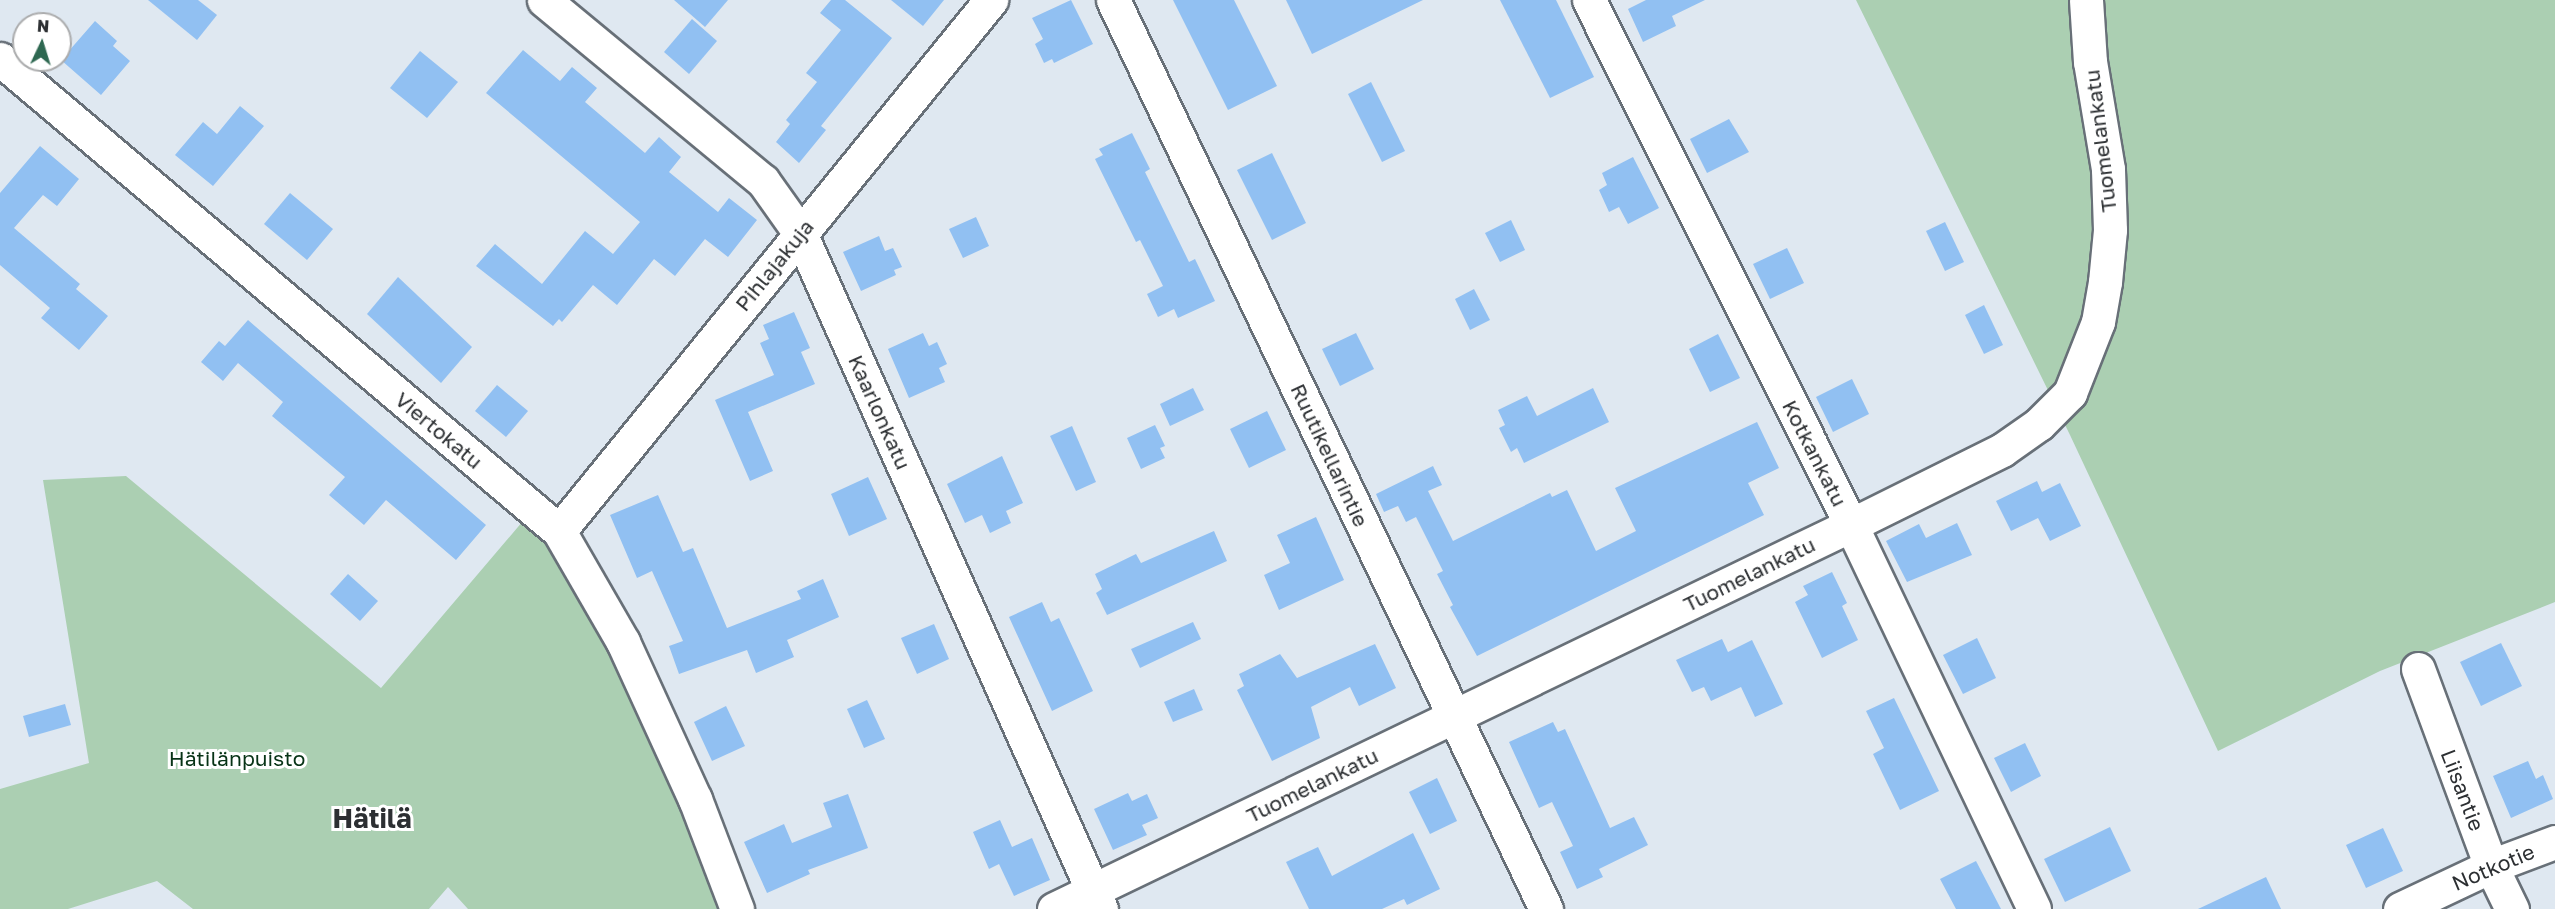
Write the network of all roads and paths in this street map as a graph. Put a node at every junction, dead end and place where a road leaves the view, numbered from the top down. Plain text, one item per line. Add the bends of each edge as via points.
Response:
1 (544, 0) edge
2 (991, 0) edge
3 (1113, 0) edge
4 (1589, 0) edge
5 (2086, 0) edge
6 (0, 59) edge
7 (800, 233) junction
8 (1851, 525) junction
9 (559, 531) junction
10 (2418, 669) dead end
11 (1454, 716) junction
12 (2555, 842) edge
13 (2492, 866) junction
14 (1097, 900) edge
15 (737, 909) edge
16 (1054, 909) edge
17 (1546, 909) edge
18 (2034, 909) edge
19 (2400, 909) edge
20 (2512, 909) edge

1 - 7 street, Kaarlonkatu via 763,181
2 - 7 street, Pihlajakuja
3 - 11 street, Ruutikellarintie
4 - 8 street, Kotkankatu
5 - 8 street, Tuomelankatu via 2090,62 2108,169 2110,230 2098,322 2070,393 2039,424 2002,450
6 - 9 street, Viertokatu
7 - 9 street, Pihlajakuja
7 - 14 street, Kaarlonkatu
8 - 11 street, Tuomelankatu
8 - 18 street, Kotkankatu
9 - 15 street, Viertokatu via 623,642 695,799
10 - 13 street, Liisantie
11 - 14 street, Tuomelankatu
11 - 17 street, Ruutikellarintie
12 - 13 street, Notkotie
13 - 19 street, Notkotie
13 - 20 street, Liisantie
14 - 16 street, Tuomelankatu

